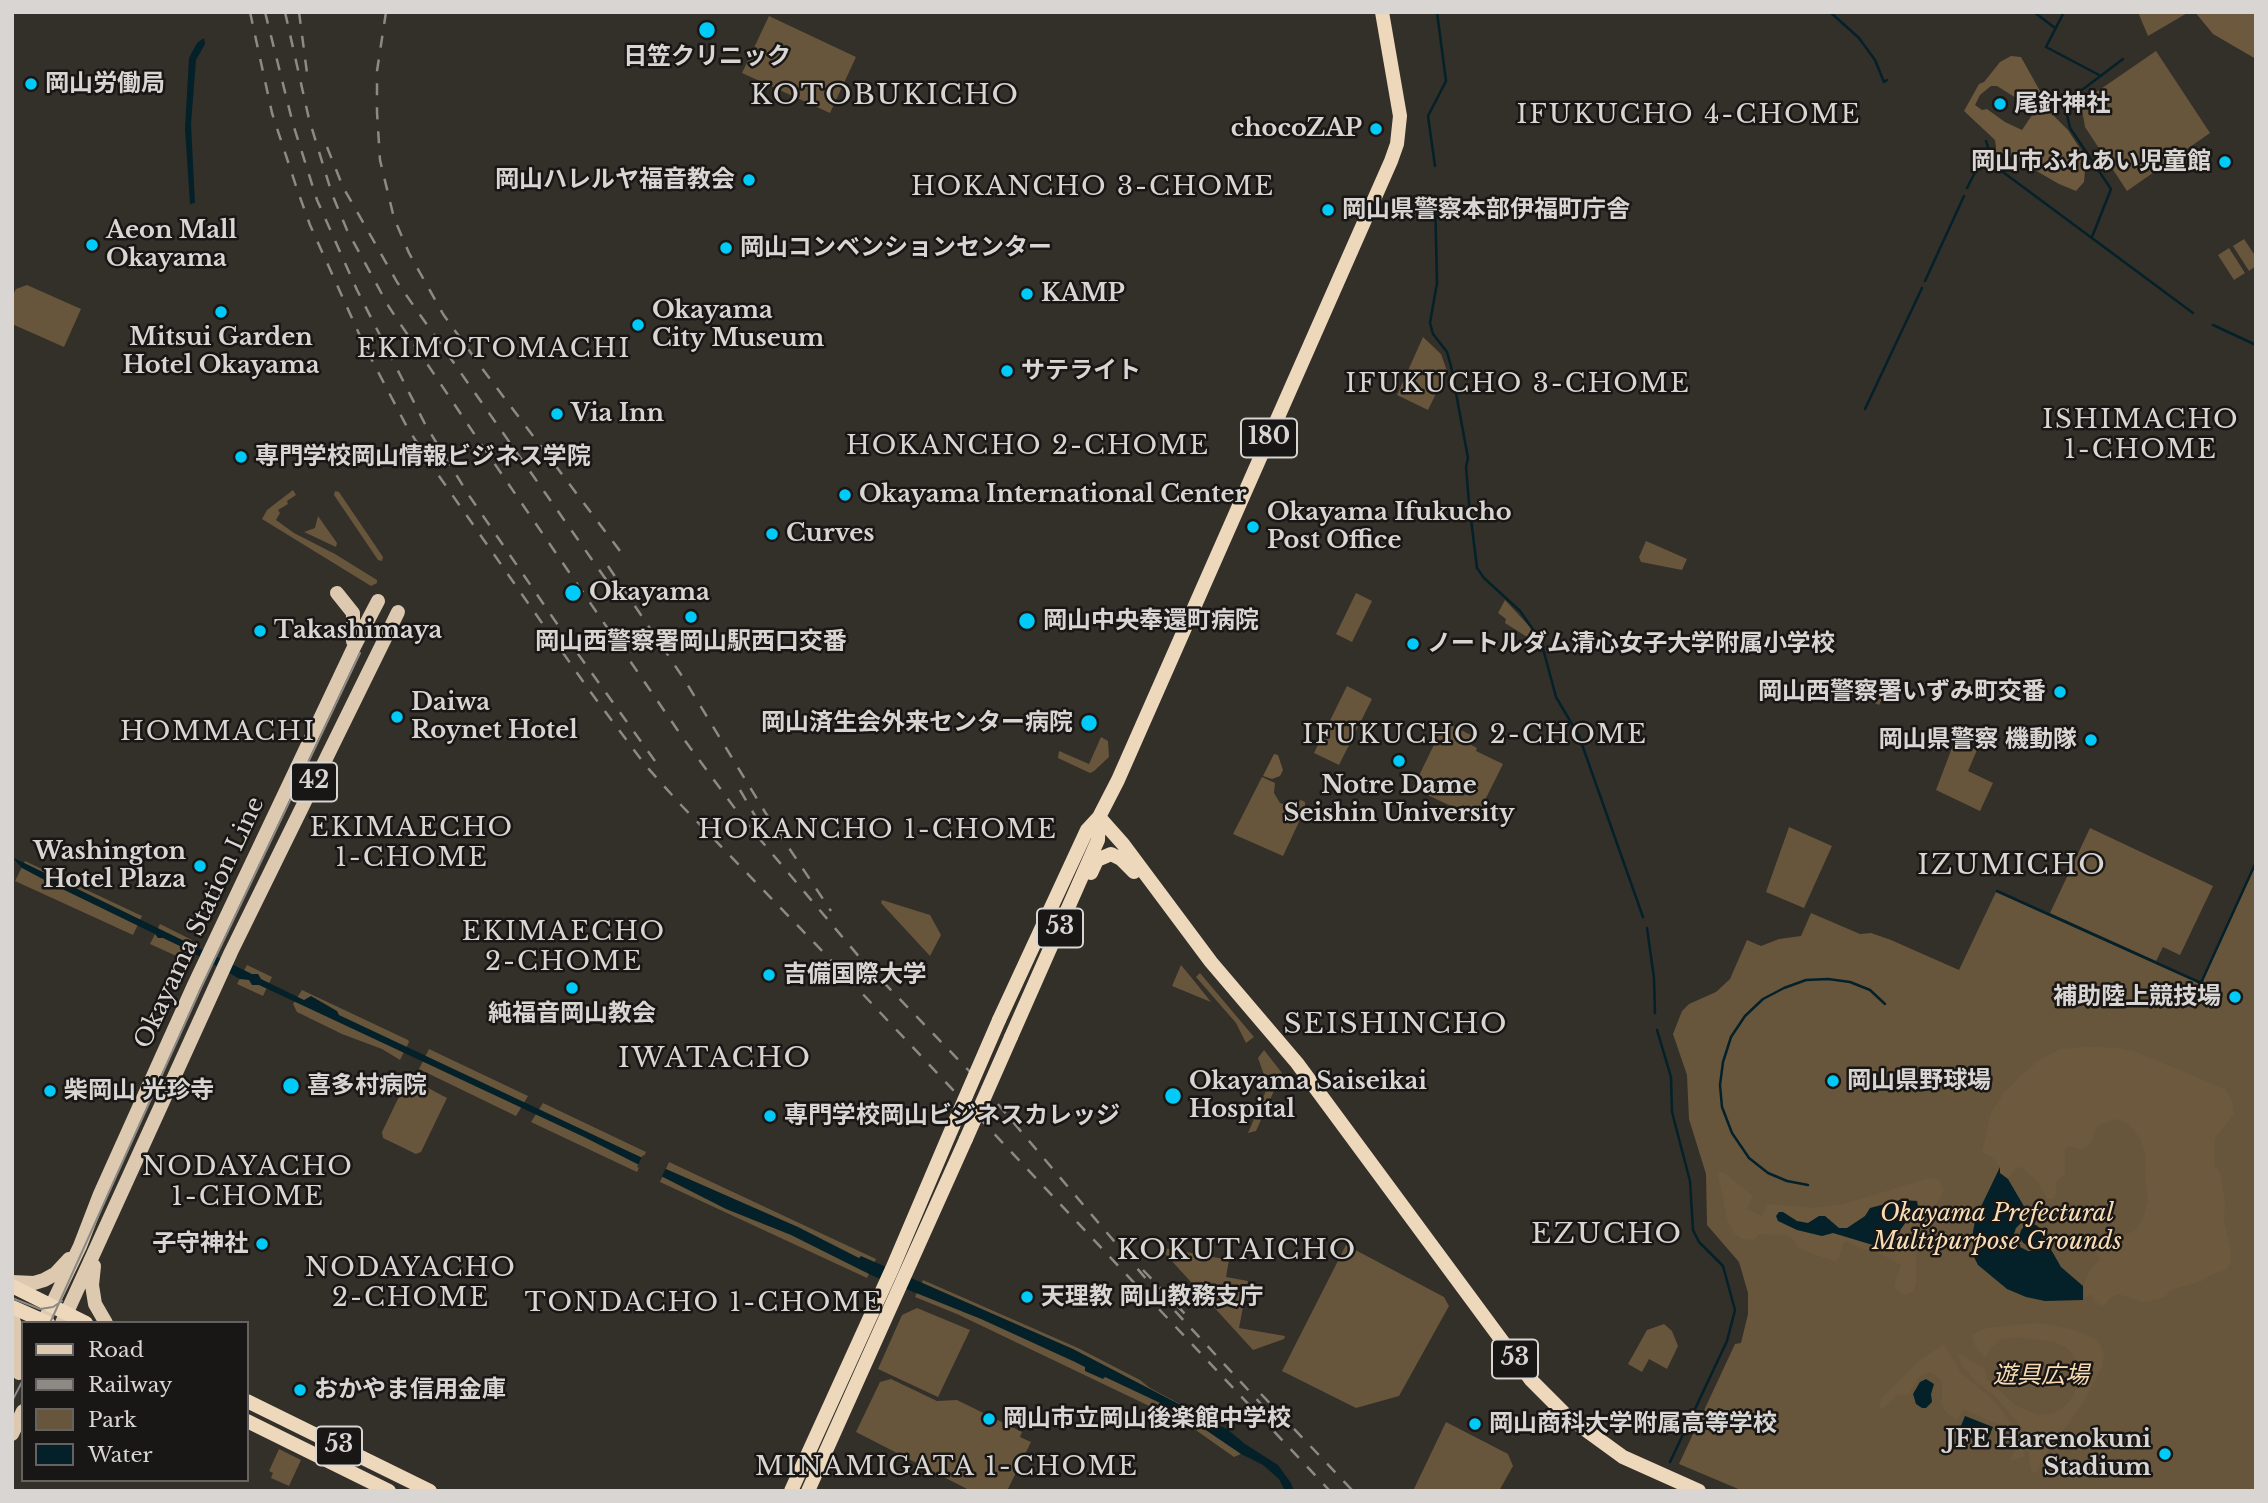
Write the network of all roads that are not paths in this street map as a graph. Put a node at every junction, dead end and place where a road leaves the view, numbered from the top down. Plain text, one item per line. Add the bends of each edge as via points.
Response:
1 (1382, 12) edge
2 (337, 593) dead end
3 (378, 601) dead end
4 (398, 612) dead end
5 (353, 649) junction
6 (1099, 817) junction
7 (1151, 882) junction
8 (1071, 904) junction
9 (80, 1246) junction
10 (95, 1254) junction
11 (895, 1278) junction
12 (12, 1284) edge
13 (51, 1306) junction
14 (12, 1307) edge
15 (12, 1316) edge
16 (65, 1318) edge
17 (43, 1321) edge
18 (45, 1321) edge
19 (105, 1321) edge
20 (21, 1369) edge
21 (12, 1387) edge
22 (248, 1401) edge
23 (21, 1415) edge
24 (248, 1421) edge
25 (12, 1434) edge
26 (389, 1491) edge
27 (430, 1491) edge
28 (791, 1491) edge
29 (808, 1491) edge
30 (1699, 1491) edge

1 - 6 highway, 180 via 1400,116 1397,144
2 - 5 main road via 353,612
3 - 5 main road, Okayama Station Line / 42
4 - 10 main road, Okayama Station Line / 42 via 231,952
5 - 9 main road, Okayama Station Line / 42 via 192,990
6 - 7 highway, 53
6 - 8 highway, 53 via 1098,840
6 - 11 highway, 53, bridge via 1087,830 999,1020
7 - 8 highway via 1118,856 1108,855 1097,860
7 - 30 highway, 53 via 1297,1063 1537,1386 1568,1417 1623,1457
8 - 11 highway, 53, bridge via 966,1139
9 - 12 main road via 55,1274 34,1283
9 - 13 main road, Okayama Station Line / 42
10 - 16 main road, Okayama Station Line / 42
10 - 19 main road, 42 via 93,1295
11 - 28 highway, 53
11 - 29 highway, 53
12 - 13 highway
13 - 16 highway
13 - 18 main road, Okayama Station Line
14 - 17 highway
15 - 20 main road via 21,1345
20 - 21 main road
22 - 27 highway, 53
23 - 25 main road
24 - 26 highway, 53

